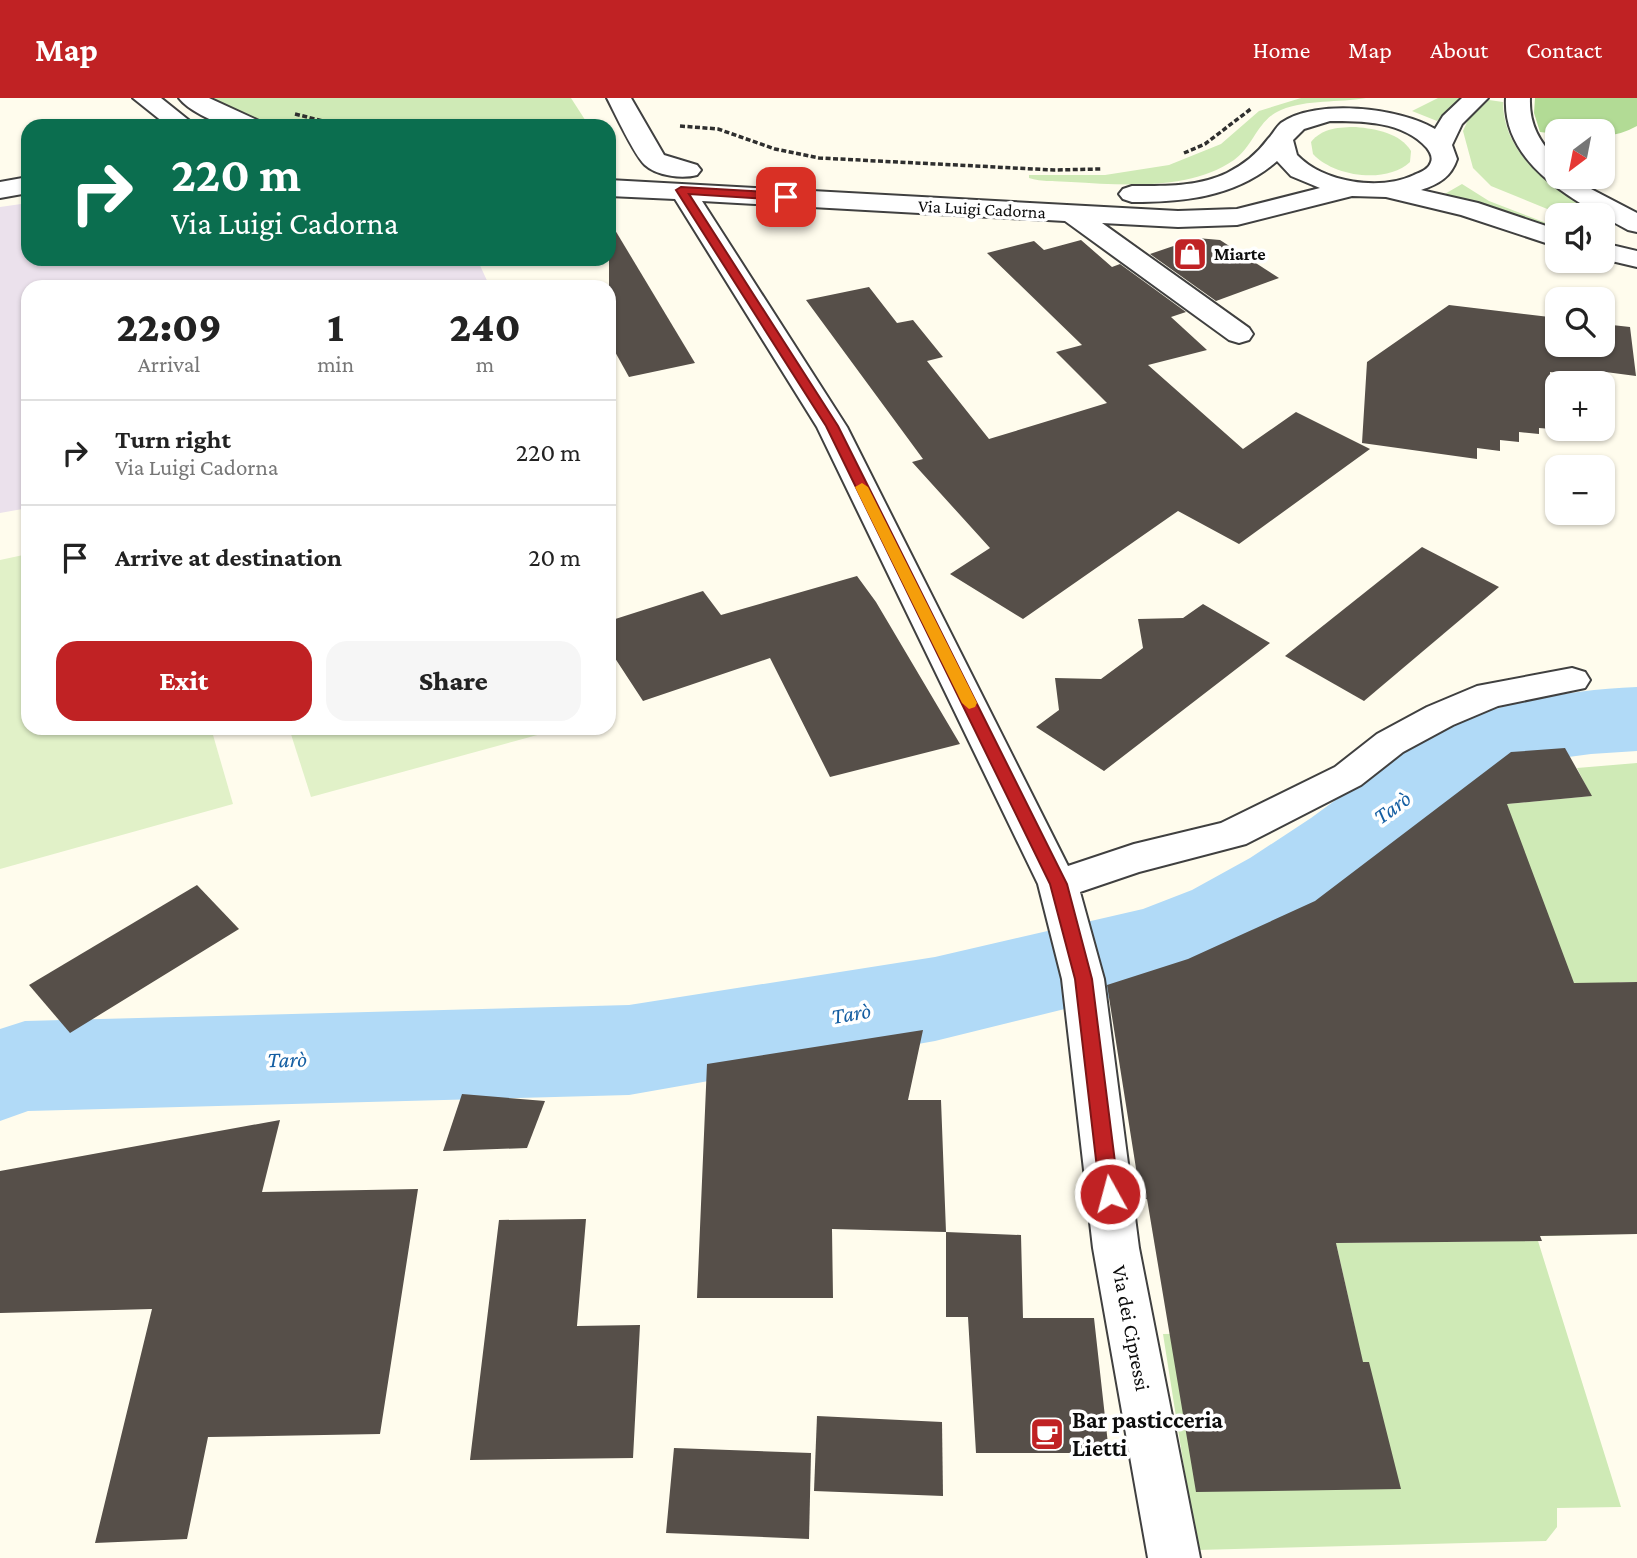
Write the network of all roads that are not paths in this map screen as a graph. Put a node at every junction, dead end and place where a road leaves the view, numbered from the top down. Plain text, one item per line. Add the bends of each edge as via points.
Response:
1 (191, 98) edge
2 (619, 98) edge
3 (1406, 98) edge
4 (1476, 98) edge
5 (1518, 98) edge
6 (145, 99) edge
7 (1344, 114) junction
8 (151, 119) edge
9 (174, 119) edge
10 (233, 119) edge
11 (1281, 141) junction
12 (1441, 151) junction
13 (1545, 163) edge
14 (616, 167) edge
15 (685, 180) junction
16 (21, 186) edge
17 (616, 187) edge
18 (1352, 188) junction
19 (1576, 189) edge
20 (0, 190) edge
21 (1382, 190) junction
22 (1073, 214) junction
23 (1545, 215) edge
24 (1637, 224) edge
25 (1545, 235) edge
26 (1615, 237) edge
27 (1637, 242) edge
28 (1615, 254) edge
29 (1637, 259) edge
30 (1239, 334) dead end
31 (1572, 680) dead end
32 (1059, 884) junction
33 (1174, 1558) edge

1 - 10 street
2 - 15 street via 654,160
3 - 7 street
4 - 12 street via 1452,121
5 - 13 street via 1517,113 1529,143
6 - 8 street
6 - 9 street
7 - 11 street, Via Luigi Cadorna via 1306,119 1289,128
7 - 12 street via 1398,122 1420,131
11 - 15 street, Via Luigi Cadorna via 1261,164 1240,177 1207,188 1162,194
11 - 18 street via 1283,154 1302,171
12 - 21 street via 1443,165 1432,178
12 - 23 street via 1472,182
14 - 15 street, Via Luigi Cadorna
15 - 17 street, Via Luigi Cadorna
15 - 22 street, Via Luigi Cadorna
15 - 32 street, Via dei Cipressi via 832,426
16 - 20 street
18 - 21 street
18 - 22 street, Via Luigi Cadorna via 1237,216 1178,219
19 - 24 street
21 - 25 street via 1448,203
22 - 30 street
26 - 27 street
28 - 29 street
31 - 32 street via 1490,695 1440,716 1390,743 1348,776 1232,834
32 - 33 street, Via dei Cipressi via 1083,979 1116,1248

